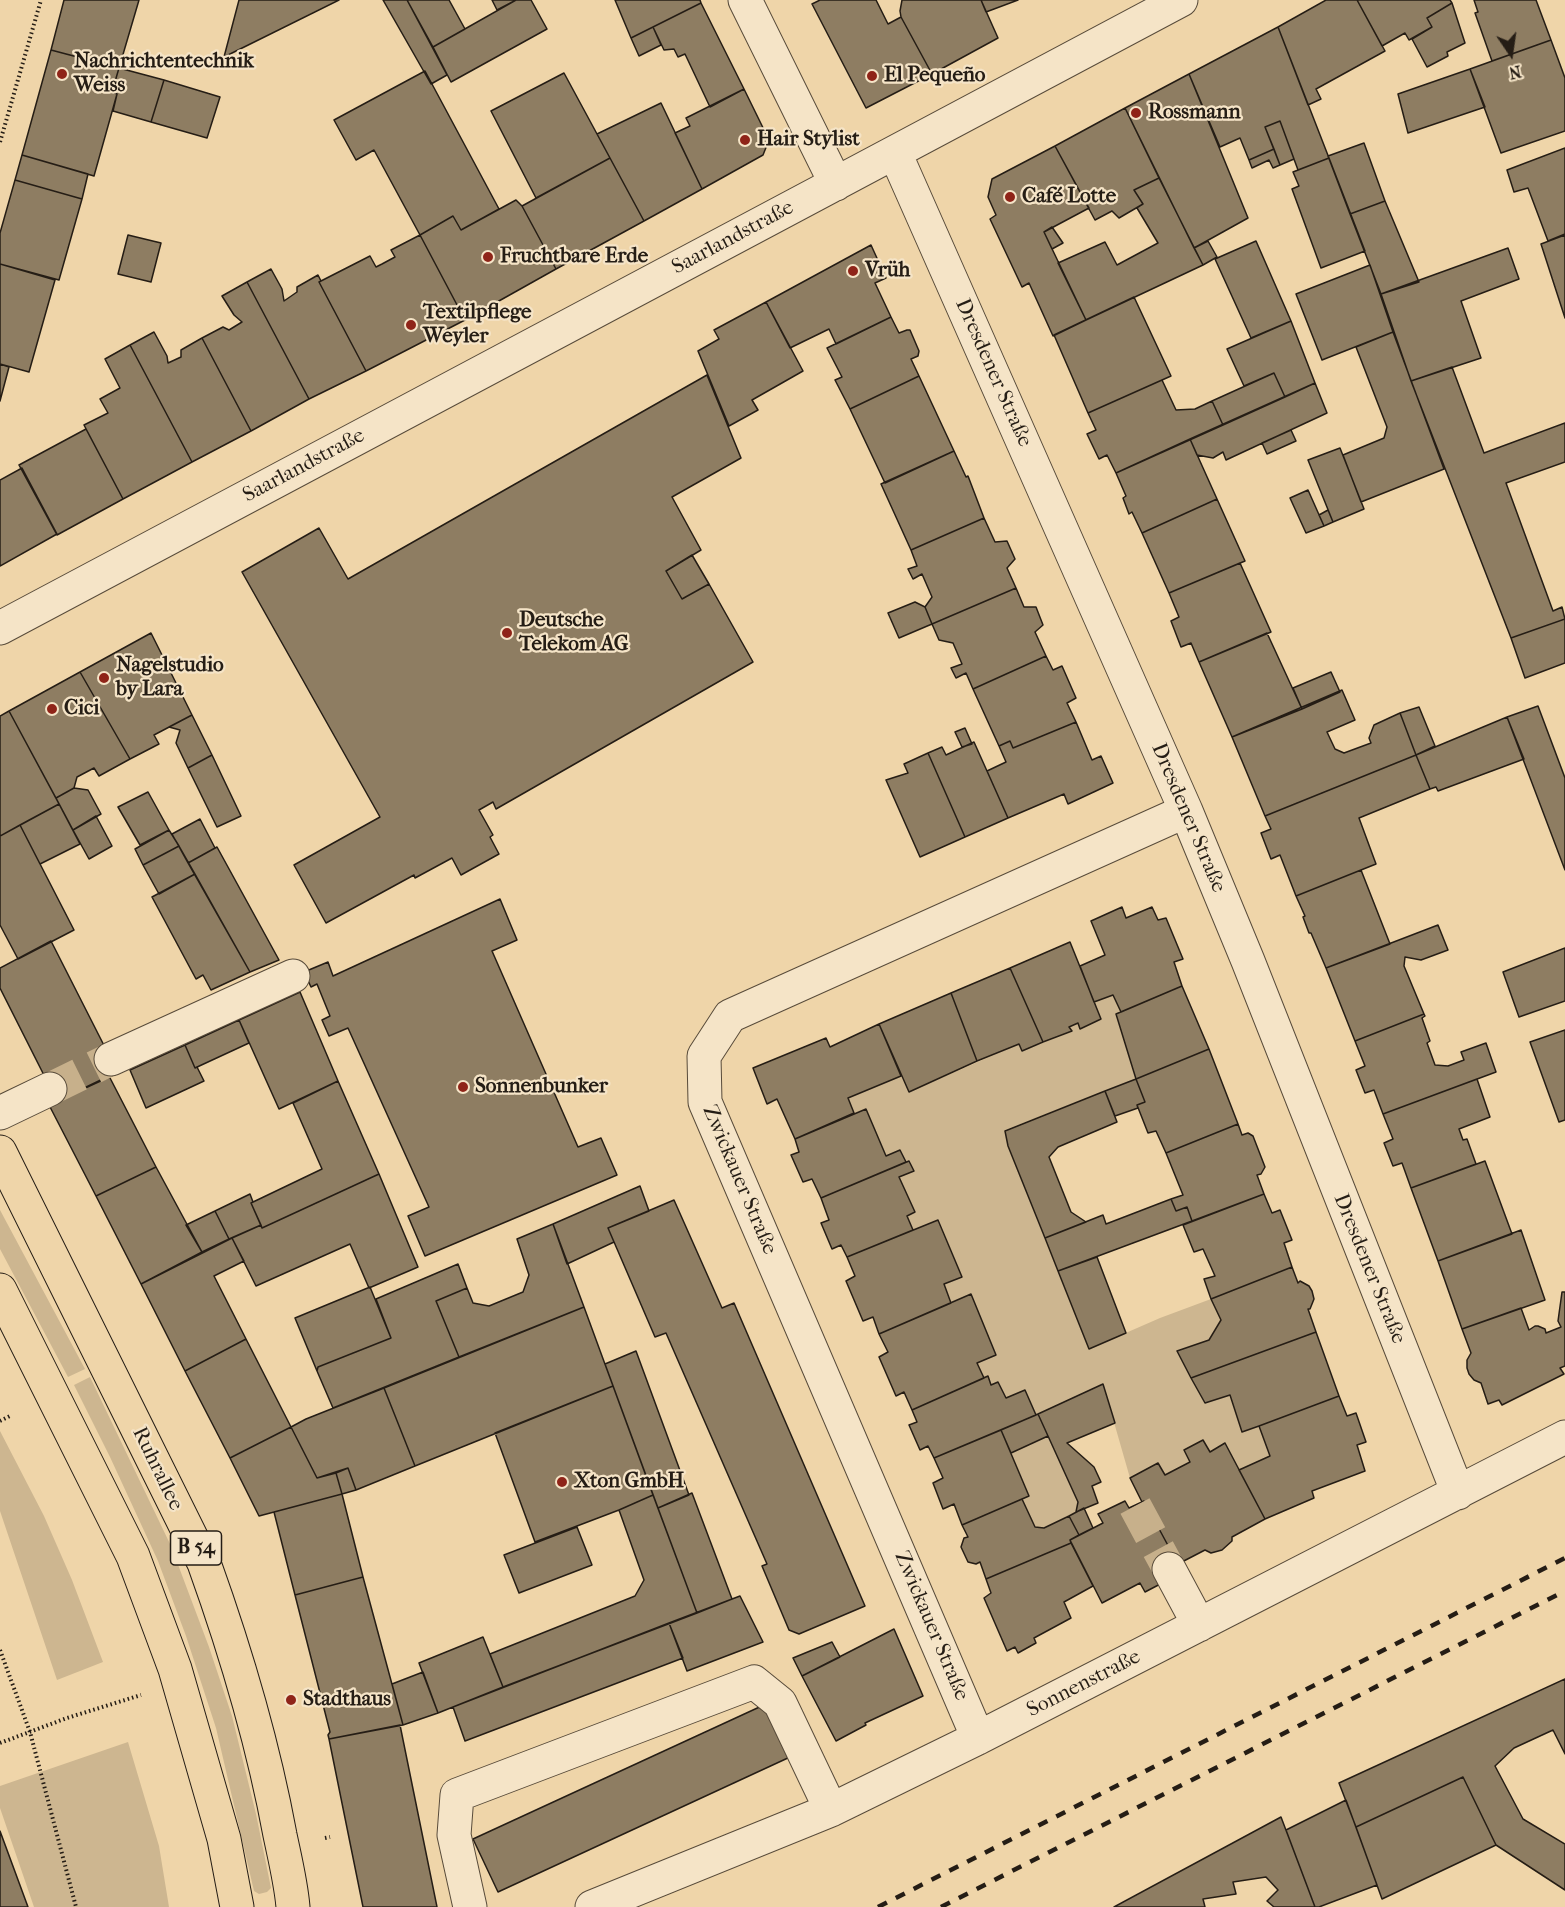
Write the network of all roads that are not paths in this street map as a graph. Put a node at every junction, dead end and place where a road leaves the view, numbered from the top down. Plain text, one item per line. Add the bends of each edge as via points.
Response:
1 (745, 0) edge
2 (1180, 0) edge
3 (895, 153) junction
4 (836, 184) junction
5 (0, 628) edge
6 (1186, 811) junction
7 (293, 976) dead end
8 (111, 1059) tunnel mouth
9 (50, 1089) tunnel mouth
10 (0, 1113) edge
11 (0, 1152) edge
12 (0, 1290) edge
13 (1565, 1437) edge
14 (1458, 1493) junction
15 (1169, 1569) tunnel mouth
16 (1199, 1625) junction
17 (978, 1738) junction
18 (831, 1810) junction
19 (237, 1907) edge
20 (293, 1907) edge
21 (470, 1907) edge
22 (592, 1907) edge

1 - 4 street
2 - 3 street, Saarlandstraße
3 - 4 street, Saarlandstraße
3 - 6 street, Dresdener Straße
4 - 5 street, Saarlandstraße
6 - 14 street, Dresdener Straße
6 - 17 street, Zwickauer Straße via 730,1016 704,1056 705,1102
7 - 8 street
9 - 10 street
11 - 20 main road, Ruhrallee / B 54 via 204,1563 254,1720 273,1795
12 - 19 main road via 133,1556 175,1669 224,1839
13 - 14 street, Sonnenstraße
14 - 16 street, Sonnenstraße
15 - 16 street
16 - 17 street, Sonnenstraße
17 - 18 street, Sonnenstraße
18 - 21 street via 780,1703 754,1682 457,1795 454,1835
18 - 22 street, Sonnenstraße

